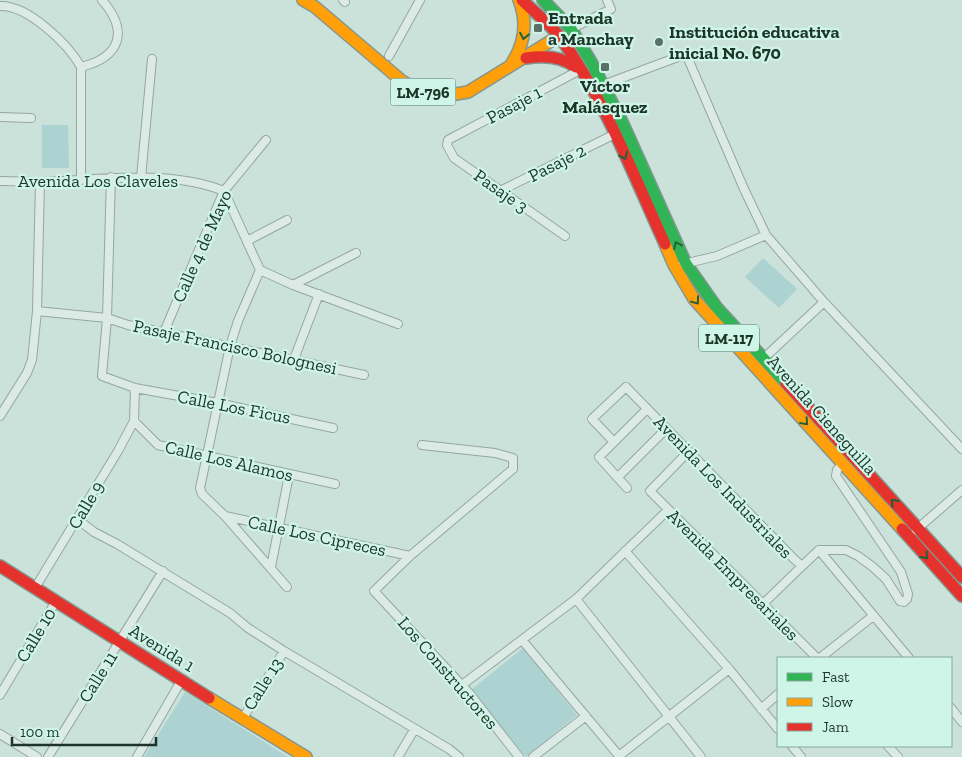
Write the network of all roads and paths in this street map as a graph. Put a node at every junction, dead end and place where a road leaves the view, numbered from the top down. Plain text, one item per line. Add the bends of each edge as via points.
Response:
1 (102, 0) edge
2 (303, 0) edge
3 (420, 0) edge
4 (521, 0) edge
5 (542, 0) edge
6 (607, 0) edge
7 (5, 4) edge
8 (571, 29) junction
9 (559, 36) junction
10 (389, 56) dead end
11 (524, 58) junction
12 (152, 59) dead end
13 (81, 67) junction
14 (506, 68) junction
15 (580, 70) junction
16 (603, 84) junction
17 (0, 117) edge
18 (31, 118) dead end
19 (615, 134) junction
20 (266, 140) dead end
21 (448, 140) joint
22 (111, 177) junction
23 (141, 178) junction
24 (81, 180) junction
25 (0, 181) edge
26 (40, 182) junction
27 (224, 191) junction
28 (500, 191) junction
29 (287, 220) dead end
30 (766, 235) junction
31 (565, 236) dead end
32 (247, 241) junction
33 (356, 253) dead end
34 (680, 264) junction
35 (260, 270) junction
36 (293, 285) junction
37 (319, 294) junction
38 (824, 302) junction
39 (37, 311) junction
40 (107, 318) junction
41 (398, 324) dead end
42 (164, 332) junction
43 (230, 346) junction
44 (294, 359) junction
45 (763, 359) junction
46 (364, 374) dead end
47 (135, 388) junction
48 (218, 403) junction
49 (647, 409) junction
50 (0, 416) edge
51 (134, 421) junction
52 (333, 428) dead end
53 (666, 429) junction
54 (614, 442) junction
55 (422, 445) dead end
56 (962, 449) edge
57 (688, 452) junction
58 (206, 457) junction
59 (842, 464) junction
60 (290, 475) junction
61 (618, 477) junction
62 (335, 484) dead end
63 (627, 488) dead end
64 (962, 490) edge
65 (668, 510) junction
66 (225, 516) junction
67 (77, 519) junction
68 (278, 528) junction
69 (918, 529) junction
70 (908, 537) junction
71 (819, 550) junction
72 (625, 551) junction
73 (410, 556) junction
74 (0, 566) edge
75 (802, 566) junction
76 (271, 567) junction
77 (163, 571) junction
78 (962, 577) edge
79 (288, 587) dead end
80 (35, 588) junction
81 (962, 596) edge
82 (576, 599) junction
83 (56, 601) junction
84 (763, 604) junction
85 (873, 616) junction
86 (522, 640) junction
87 (119, 642) junction
88 (284, 651) junction
89 (818, 657) edge
90 (820, 657) edge
91 (908, 657) edge
92 (729, 669) junction
93 (181, 681) junction
94 (462, 685) junction
95 (0, 695) edge
96 (777, 695) edge
97 (761, 709) junction
98 (952, 709) edge
99 (586, 716) junction
100 (669, 717) junction
101 (243, 718) junction
102 (962, 722) edge
103 (777, 729) edge
104 (414, 730) junction
105 (0, 734) edge
106 (793, 747) edge
107 (889, 747) edge
108 (620, 756) edge
109 (37, 757) edge
110 (48, 757) edge
111 (137, 757) edge
112 (306, 757) edge
113 (398, 757) edge
114 (459, 757) edge
115 (519, 757) edge
116 (534, 757) edge
117 (701, 757) edge
118 (801, 757) edge
119 (898, 757) edge

1 - 13 street via 115,20 117,44 103,59
2 - 14 main road, LM-796 via 418,91 436,95 468,92
3 - 10 street
4 - 9 main road, LM-117
4 -> 14 main road via 525,34 520,49
5 - 8 main road, LM-117
6 - 8 street via 611,9
7 - 13 street via 28,14 52,33
8 - 9 main road, LM-796
8 - 16 main road, Avenida Cieneguilla / LM-117
9 - 11 main road, LM-796
9 - 15 main road, Avenida Cieneguilla / LM-117
11 - 14 main road, LM-796
11 - 15 main road via 561,60
12 - 23 street
13 - 24 street
15 - 19 main road, Avenida Cieneguilla / LM-117
15 - 21 street, Pasaje 1
16 - 30 street via 686,54
34 -> 16 main road, Avenida Cieneguilla / LM-117
17 - 18 street
19 - 28 street, Pasaje 2
19 -> 34 main road, Avenida Cieneguilla / LM-117
20 - 27 street, Calle 4 de Mayo
21 - 28 street, Pasaje 3 via 447,145 454,158
22 - 23 street, Avenida Los Claveles
22 - 24 street, Avenida Los Claveles
22 - 40 street
23 - 27 street, Avenida Los Claveles via 194,182
24 - 26 street, Avenida Los Claveles
25 - 26 street, Avenida Los Claveles
26 - 39 street
27 - 32 street
27 - 42 street, Calle 4 de Mayo
28 - 31 street, Pasaje 3
29 - 32 street
30 - 34 street via 717,256
30 - 38 street
32 - 35 street
33 - 36 street
34 - 45 main road, Avenida Cieneguilla / LM-117
34 -> 59 main road, Avenida Cieneguilla / LM-117 via 694,299
35 - 36 street
35 - 43 street
36 - 37 street
37 - 41 street
37 - 44 street
38 - 45 street
38 - 56 street
39 - 40 street, Pasaje Francisco Bolognesi
39 - 50 street via 32,360
40 - 42 street, Pasaje Francisco Bolognesi
40 - 47 street, Calle Los Ficus via 102,376
42 - 43 street, Pasaje Francisco Bolognesi
43 - 44 street, Pasaje Francisco Bolognesi
43 - 48 street
44 - 46 street, Pasaje Francisco Bolognesi
69 -> 45 main road, Avenida Cieneguilla / LM-117
47 - 48 street, Calle Los Ficus
47 - 51 street
48 - 52 street, Calle Los Ficus
48 - 58 street
49 - 53 street, Avenida Los Industriales
49 - 54 street
49 - 54 street, Avenida Los Industriales via 626,387 592,419
51 - 58 street, Calle Los Alamos via 158,446
51 - 67 street, Calle 9
53 - 57 street, Avenida Los Industriales
53 - 61 street
54 - 61 street via 599,457
55 - 73 street via 514,458 513,469
57 - 65 street, Avenida Empresariales via 650,491
57 - 75 street, Avenida Los Industriales
58 - 60 street, Calle Los Alamos
58 - 66 street via 200,490
59 - 70 main road, Avenida Cieneguilla / LM-117
59 - 71 street via 836,476 901,572 907,599 900,601 886,579 858,556 846,550
60 - 62 street, Calle Los Alamos
60 - 68 street
61 - 63 street
64 - 69 street
65 - 72 street
65 - 84 street, Avenida Empresariales
66 - 68 street, Calle Los Cipreces
66 - 76 street
67 - 77 street via 102,538
67 - 80 street, Calle 9
68 - 73 street, Calle Los Cipreces
68 - 76 street
69 - 70 street
69 - 78 main road, Avenida Cieneguilla / LM-117
70 -> 81 main road, Avenida Cieneguilla / LM-117
71 - 75 street, Avenida Los Industriales
71 - 85 street, Avenida Los Industriales
72 - 82 street
72 - 92 street
73 - 94 street, Los Constructores via 374,591
74 - 80 main road, Avenida 1
75 - 84 street
76 - 79 street
77 - 87 street, Calle 11
77 - 88 street
80 - 83 main road, Avenida 1
82 - 86 street
82 - 100 street
83 - 87 main road, Avenida 1
83 - 95 street, Calle 10
84 - 89 street, Avenida Empresariales
85 - 90 street
85 - 91 street, Avenida Los Industriales
86 - 94 street
86 - 99 street
87 - 93 main road, Avenida 1
87 - 110 street, Calle 11
88 - 101 street, Calle 13
88 - 104 street
92 - 97 street
92 - 100 street
93 - 101 main road, Avenida 1
93 - 111 street
94 - 115 street, Los Constructores
96 - 97 street
97 - 103 street
98 - 102 street
99 - 108 street
99 - 116 street
100 - 108 street
100 - 117 street
101 - 112 main road, Avenida 1
104 - 113 street
104 - 114 street
105 - 109 street
106 - 118 street
107 - 119 street

